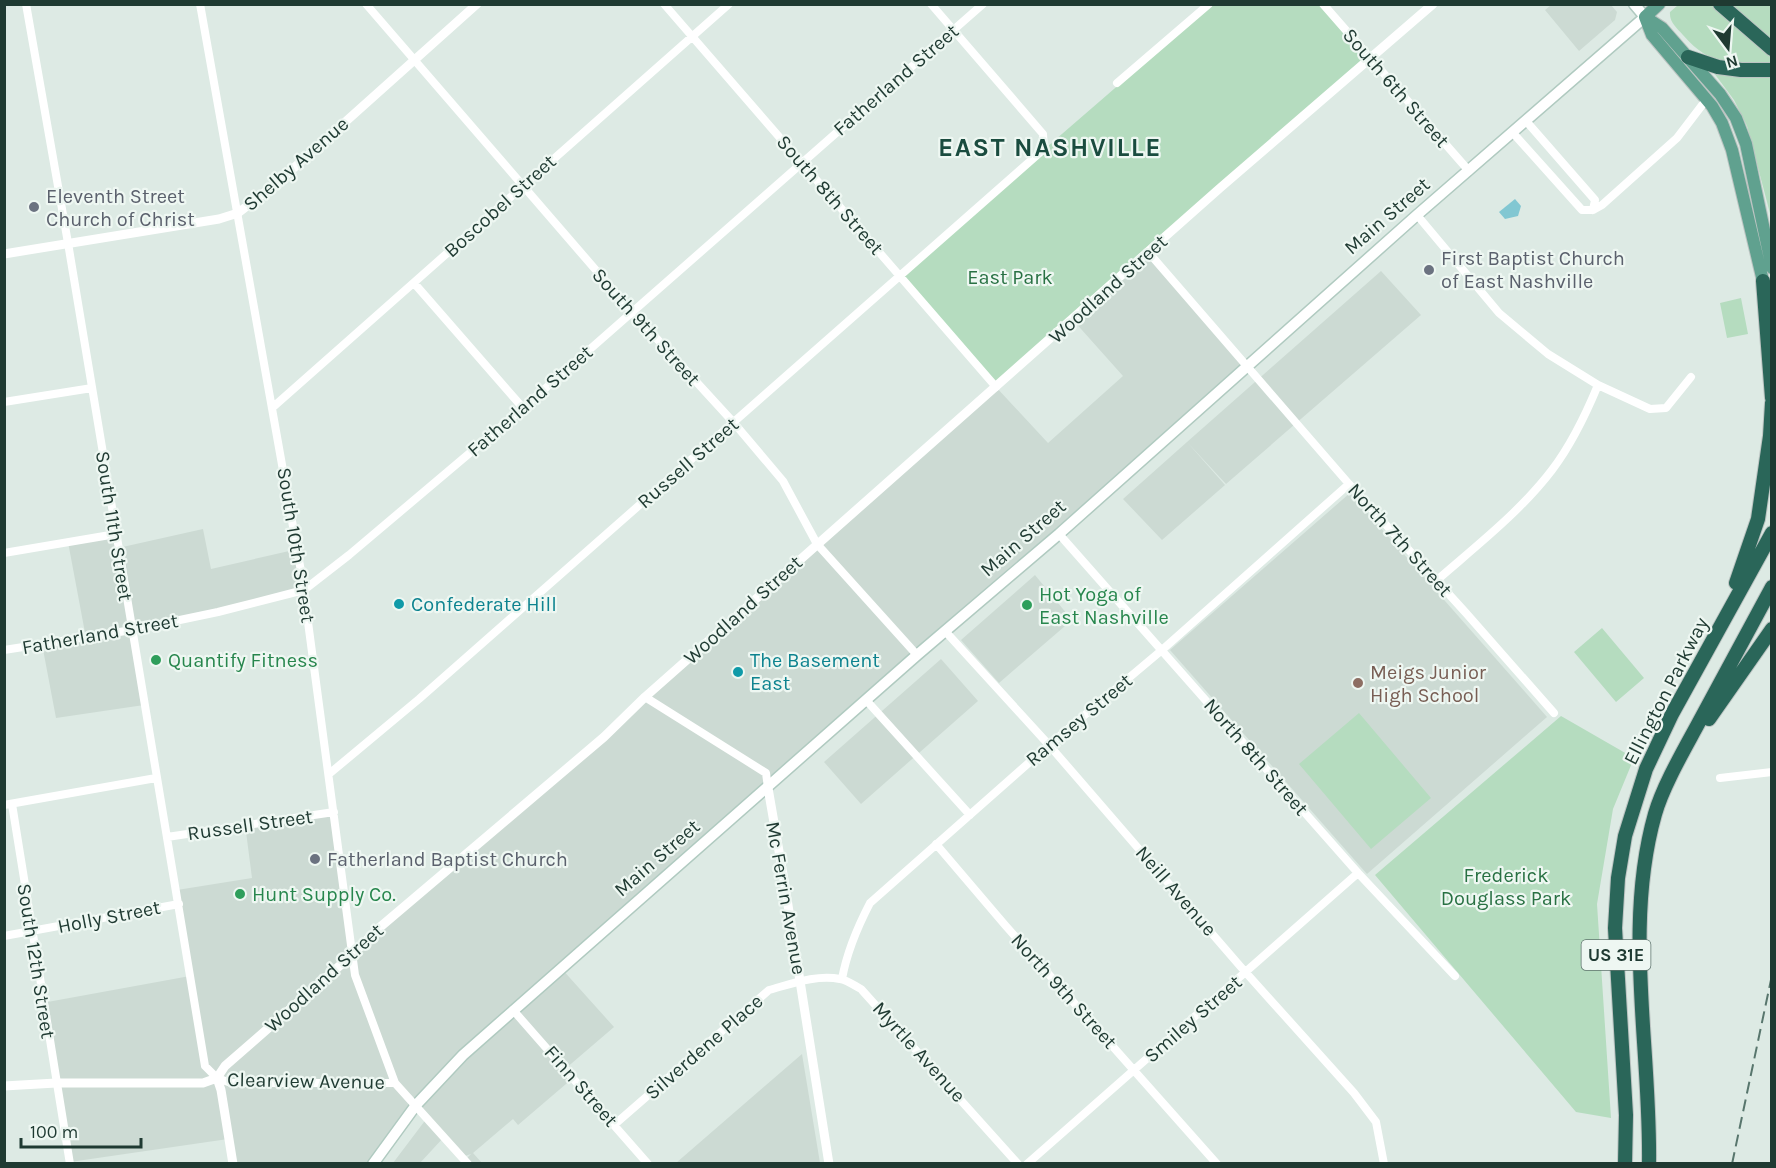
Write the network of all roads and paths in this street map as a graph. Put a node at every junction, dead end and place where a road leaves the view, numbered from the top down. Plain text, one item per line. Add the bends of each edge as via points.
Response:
1 (26, 4) edge
2 (200, 4) edge
3 (366, 4) edge
4 (477, 4) edge
5 (664, 4) edge
6 (729, 4) edge
7 (931, 4) edge
8 (983, 4) edge
9 (1209, 4) edge
10 (1323, 4) edge
11 (1433, 4) edge
12 (1634, 4) edge
13 (1659, 4) edge
14 (1720, 4) edge
15 (1645, 17) junction
16 (953, 30) junction
17 (692, 37) junction
18 (1772, 49) edge
19 (1688, 57) junction
20 (415, 59) junction
21 (1370, 60) junction
22 (1768, 70) edge
23 (1117, 83) dead end
24 (1706, 100) junction
25 (1526, 121) junction
26 (1513, 133) junction
27 (801, 163) junction
28 (1468, 171) junction
29 (1574, 176) junction
30 (523, 186) junction
31 (1561, 186) junction
32 (1593, 210) junction
33 (238, 213) junction
34 (1417, 215) junction
35 (1755, 224) junction
36 (68, 243) junction
37 (1149, 253) junction
38 (4, 254) edge
39 (1772, 268) edge
40 (900, 274) junction
41 (1763, 281) junction
42 (414, 283) junction
43 (1772, 299) edge
44 (633, 312) junction
45 (1248, 366) junction
46 (1691, 377) dead end
47 (1598, 385) junction
48 (996, 387) junction
49 (92, 388) junction
50 (1772, 398) edge
51 (4, 402) edge
52 (1772, 403) edge
53 (272, 408) junction
54 (523, 408) junction
55 (734, 423) junction
56 (1770, 436) edge
57 (1349, 484) junction
58 (1772, 533) edge
59 (116, 534) junction
60 (1059, 534) junction
61 (817, 544) junction
62 (4, 553) edge
63 (1436, 581) junction
64 (1772, 587) edge
65 (304, 590) junction
66 (1772, 629) edge
67 (132, 630) junction
68 (945, 631) junction
69 (1714, 640) junction
70 (4, 650) edge
71 (1162, 650) junction
72 (917, 655) junction
73 (645, 697) junction
74 (866, 700) junction
75 (1554, 713) dead end
76 (1049, 745) junction
77 (1680, 756) junction
78 (1772, 772) edge
79 (329, 774) junction
80 (156, 778) junction
81 (1720, 778) dead end
82 (768, 788) junction
83 (8, 804) edge
84 (334, 812) junction
85 (970, 815) junction
86 (167, 837) junction
87 (936, 844) junction
88 (1358, 873) junction
89 (179, 904) junction
90 (32, 932) junction
91 (4, 936) edge
92 (352, 955) junction
93 (1246, 972) junction
94 (1455, 976) dead end
95 (842, 979) junction
96 (800, 981) junction
97 (513, 1010) junction
98 (1135, 1070) junction
99 (216, 1078) junction
100 (56, 1083) junction
101 (395, 1083) junction
102 (4, 1086) edge
103 (416, 1105) junction
104 (614, 1125) junction
105 (70, 1164) edge
106 (233, 1164) edge
107 (373, 1164) edge
108 (468, 1164) edge
109 (648, 1164) edge
110 (829, 1164) edge
111 (1018, 1164) edge
112 (1027, 1164) edge
113 (1217, 1164) edge
114 (1384, 1164) edge
115 (1625, 1164) edge
116 (1649, 1164) edge

1 - 36 street, South 11th Street
2 - 33 street, South 10th Street
3 - 20 street, South 9th Street
4 - 20 street, Shelby Avenue
5 - 17 street, South 8th Street
6 - 17 street, Boscobel Street
7 - 16 street
8 - 16 street, Fatherland Street
9 - 23 street
10 - 21 street, South 6th Street
11 - 21 street, Woodland Street
12 - 15 main road
13 - 15 main road, Main Street
14 - 18 highway
15 - 19 main road via 1662,28
15 - 24 main road via 1652,35
15 - 25 main road, Main Street
16 - 27 street, Fatherland Street
16 - 40 street, Russell Street via 1043,134 1044,149
17 - 27 street, South 8th Street
17 - 30 street, Boscobel Street
19 - 22 highway via 1718,67
19 - 35 main road via 1736,118 1746,144
20 - 30 street, South 9th Street
20 - 33 street, Shelby Avenue
21 - 28 street, South 6th Street
21 - 37 street, Woodland Street
24 - 32 street via 1677,138
24 - 35 main road via 1722,123
25 - 26 main road, Main Street
25 - 29 street
26 - 28 main road, Main Street
26 - 31 street
27 - 40 street, South 8th Street
27 - 44 street, Fatherland Street
28 - 34 main road, Main Street
29 - 31 street
29 - 32 street via 1595,200
30 - 42 street, Boscobel Street
30 - 44 street, South 9th Street
31 - 32 street via 1582,210
33 - 36 street, Shelby Avenue
33 - 53 street, South 10th Street
34 - 45 main road, Main Street
34 - 47 street via 1499,313 1548,354
35 - 39 main road
35 - 41 main road
36 - 38 street, Shelby Avenue
36 - 49 street, South 11th Street
37 - 45 street, North 7th Street
37 - 48 street, Woodland Street
40 - 48 street, South 8th Street
40 - 55 street, Russell Street
41 - 43 main road
41 - 50 highway
42 - 53 street, Boscobel Street
42 - 54 street
44 - 54 street, Fatherland Street
44 - 55 street, South 9th Street
45 - 57 street, North 7th Street
45 - 60 main road, Main Street
46 - 47 street via 1666,408 1650,409
47 - 63 street via 1553,469 1501,524
48 - 61 street, Woodland Street
49 - 51 street
49 - 59 street, South 11th Street
52 - 56 highway
53 - 65 street, South 10th Street
54 - 65 street, Fatherland Street
55 - 61 street, South 9th Street via 783,481
55 - 79 street, Russell Street
56 - 69 highway via 1758,519
57 - 63 street, North 7th Street
57 - 71 street, Ramsey Street
58 - 69 highway, Ellington Parkway / US 31E
59 - 62 street
59 - 67 street, South 11th Street
60 - 68 main road, Main Street
60 - 71 street, North 8th Street
61 - 72 street, South 9th Street
61 - 73 street, Woodland Street
63 - 75 street, North 7th Street
64 - 77 highway, US 31E
65 - 67 street, Fatherland Street
65 - 79 street, South 10th Street
66 - 77 highway
67 - 70 street, Fatherland Street
67 - 80 street, South 11th Street
68 - 72 main road, Main Street
68 - 76 street, Neill Avenue
69 - 115 highway, Ellington Parkway / US 31E via 1646,769 1625,836 1615,928 1626,1115
71 - 76 street, Ramsey Street
71 - 88 street, North 8th Street
72 - 74 main road, Main Street
73 - 82 street, Mc Ferrin Avenue via 766,773
73 - 92 street, Woodland Street via 604,737 379,927
74 - 82 main road, Main Street
74 - 85 street
76 - 85 street, Ramsey Street
76 - 93 street, Neill Avenue
77 - 116 highway, US 31E via 1655,813 1642,874 1639,926
78 - 81 street
79 - 84 street, South 10th Street
80 - 83 street
80 - 86 street, South 11th Street
82 - 96 street, Mc Ferrin Avenue
82 - 97 main road, Main Street
83 - 90 street, South 12th Street
84 - 86 street, Russell Street
84 - 92 street, South 10th Street
85 - 87 street, Ramsey Street
86 - 89 street, South 11th Street
87 - 95 street, Ramsey Street via 870,903 855,933
87 - 98 street, North 9th Street
88 - 93 street, Smiley Street
88 - 94 street, North 8th Street
89 - 90 street, Holly Street
89 - 99 street, South 11th Street via 205,1066
90 - 91 street, Holly Street
90 - 100 street, South 12th Street
92 - 99 street, Woodland Street
92 - 101 street, South 10th Street via 355,975
93 - 98 street, Smiley Street
93 - 114 street, Neill Avenue via 1376,1122
95 - 96 street
95 - 111 street, Myrtle Avenue via 861,989
96 - 104 street, Silverdene Place via 769,990
96 - 110 street, Mc Ferrin Avenue
97 - 103 main road, Main Street
97 - 104 street, Finn Street
98 - 112 street, Smiley Street
98 - 113 street, North 9th Street
99 - 100 street via 203,1083
99 - 101 street, Clearview Avenue via 231,1083
99 - 106 street
100 - 102 street
100 - 105 street, South 12th Street
101 - 103 street
103 - 107 main road, Main Street
103 - 108 street
104 - 109 street, Finn Street

